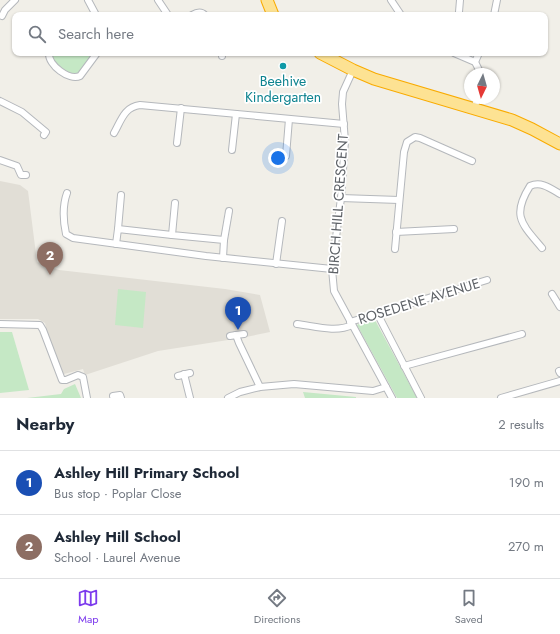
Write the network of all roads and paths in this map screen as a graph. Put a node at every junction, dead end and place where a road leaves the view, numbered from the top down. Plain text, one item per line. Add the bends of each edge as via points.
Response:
1 (15, 0) edge
2 (88, 0) edge
3 (158, 0) edge
4 (267, 0) edge
5 (391, 0) edge
6 (460, 0) edge
7 (497, 0) edge
8 (2, 11) edge
9 (92, 12) edge
10 (166, 12) edge
11 (272, 12) edge
12 (399, 12) edge
13 (459, 12) dead end
14 (495, 12) edge
15 (49, 56) edge
16 (95, 56) edge
17 (326, 56) edge
18 (461, 56) edge
19 (477, 56) edge
20 (474, 62) junction
21 (478, 68) edge
22 (352, 70) junction
23 (464, 100) edge
24 (0, 101) edge
25 (478, 104) edge
26 (181, 108) junction
27 (236, 114) junction
28 (289, 119) junction
29 (344, 124) junction
30 (114, 133) dead end
31 (44, 135) dead end
32 (177, 143) dead end
33 (560, 144) edge
34 (232, 150) dead end
35 (286, 156) dead end
36 (0, 160) edge
37 (472, 161) dead end
38 (19, 182) dead end
39 (68, 193) dead end
40 (560, 194) edge
41 (122, 196) dead end
42 (341, 198) junction
43 (399, 200) junction
44 (175, 203) dead end
45 (229, 210) dead end
46 (282, 220) dead end
47 (118, 229) junction
48 (454, 229) dead end
49 (396, 232) junction
50 (172, 235) junction
51 (224, 240) junction
52 (116, 244) junction
53 (542, 248) dead end
54 (394, 250) dead end
55 (223, 258) junction
56 (276, 264) junction
57 (332, 269) junction
58 (487, 280) dead end
59 (552, 294) dead end
60 (560, 307) edge
61 (377, 314) junction
62 (0, 324) edge
63 (297, 324) dead end
64 (351, 324) junction
65 (244, 334) dead end
66 (522, 334) dead end
67 (404, 366) junction
68 (184, 374) dead end
69 (560, 381) edge
70 (260, 387) junction
71 (386, 387) junction
72 (87, 398) edge
73 (190, 398) edge
74 (228, 398) edge
75 (392, 398) edge
76 (421, 398) edge
77 (501, 398) edge

1 - 8 street
2 - 9 street
3 - 10 street
4 - 11 highway
5 - 12 street
6 - 13 street
7 - 14 street
15 - 16 street via 55,66 74,78 80,76
17 - 22 highway
18 - 20 street
19 - 20 street
20 - 21 street
22 - 23 highway via 396,85
22 - 29 street, BIRCH HILL CRESCENT via 343,92
24 - 31 street via 28,116 46,132
25 - 33 highway via 532,128
26 - 27 street
26 - 30 street via 132,106 126,111
26 - 32 street
27 - 28 street
27 - 34 street
28 - 29 street
28 - 35 street
29 - 42 street, BIRCH HILL CRESCENT
36 - 38 street via 17,166 24,175
37 - 43 street via 420,138 410,139 406,145
39 - 52 street via 63,209 66,234 73,238
40 - 53 street via 536,183 524,194 520,216 524,226
41 - 47 street
42 - 43 street
42 - 57 street, BIRCH HILL CRESCENT
43 - 49 street
44 - 50 street
45 - 51 street
46 - 56 street
47 - 50 street
47 - 52 street
48 - 49 street
49 - 54 street
50 - 51 street
51 - 55 street
52 - 55 street
55 - 56 street
56 - 57 street
57 - 64 street, BIRCH HILL CRESCENT via 334,291
58 - 61 street, ROSEDENE AVENUE
59 - 60 street
61 - 64 street, ROSEDENE AVENUE
61 - 67 street
62 - 72 street via 40,325 62,380 78,375 83,377
63 - 64 street, ROSEDENE AVENUE via 342,328
64 - 71 street, BIRCH HILL CRESCENT
65 - 70 street via 233,335
66 - 67 street
67 - 76 street
68 - 73 street
69 - 77 street
70 - 71 street via 294,384 373,391
70 - 74 street
71 - 75 street, BIRCH HILL CRESCENT

